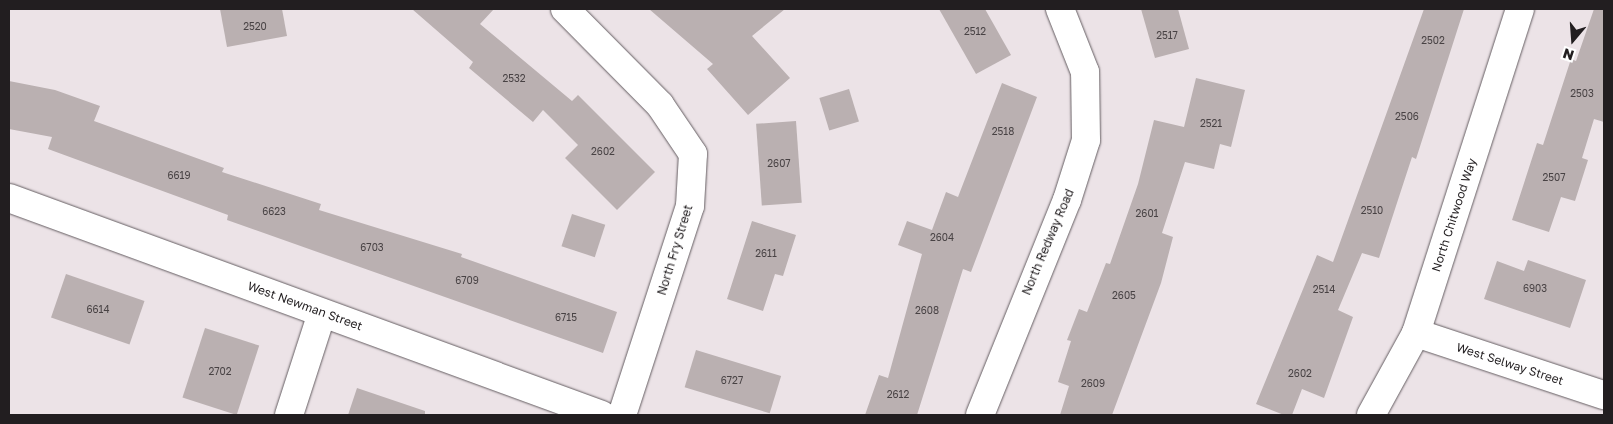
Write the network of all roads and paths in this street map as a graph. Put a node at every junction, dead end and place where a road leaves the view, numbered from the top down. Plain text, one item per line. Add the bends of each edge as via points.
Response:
1 (565, 9) edge
2 (1060, 9) edge
3 (1520, 9) edge
4 (9, 198) edge
5 (322, 313) junction
6 (1416, 333) junction
7 (1604, 396) edge
8 (289, 415) edge
9 (602, 415) edge
10 (622, 415) edge
11 (980, 415) edge
12 (1371, 415) edge

1 - 10 street, North Fry Street via 660,105 693,154 690,206
2 - 11 street, North Redway Road via 1085,72 1086,140 1067,200
3 - 6 street, North Chitwood Way
4 - 5 street, West Newman Street
5 - 8 street
5 - 9 street, West Newman Street
6 - 7 street, West Selway Street
6 - 12 street, North Chitwood Way

